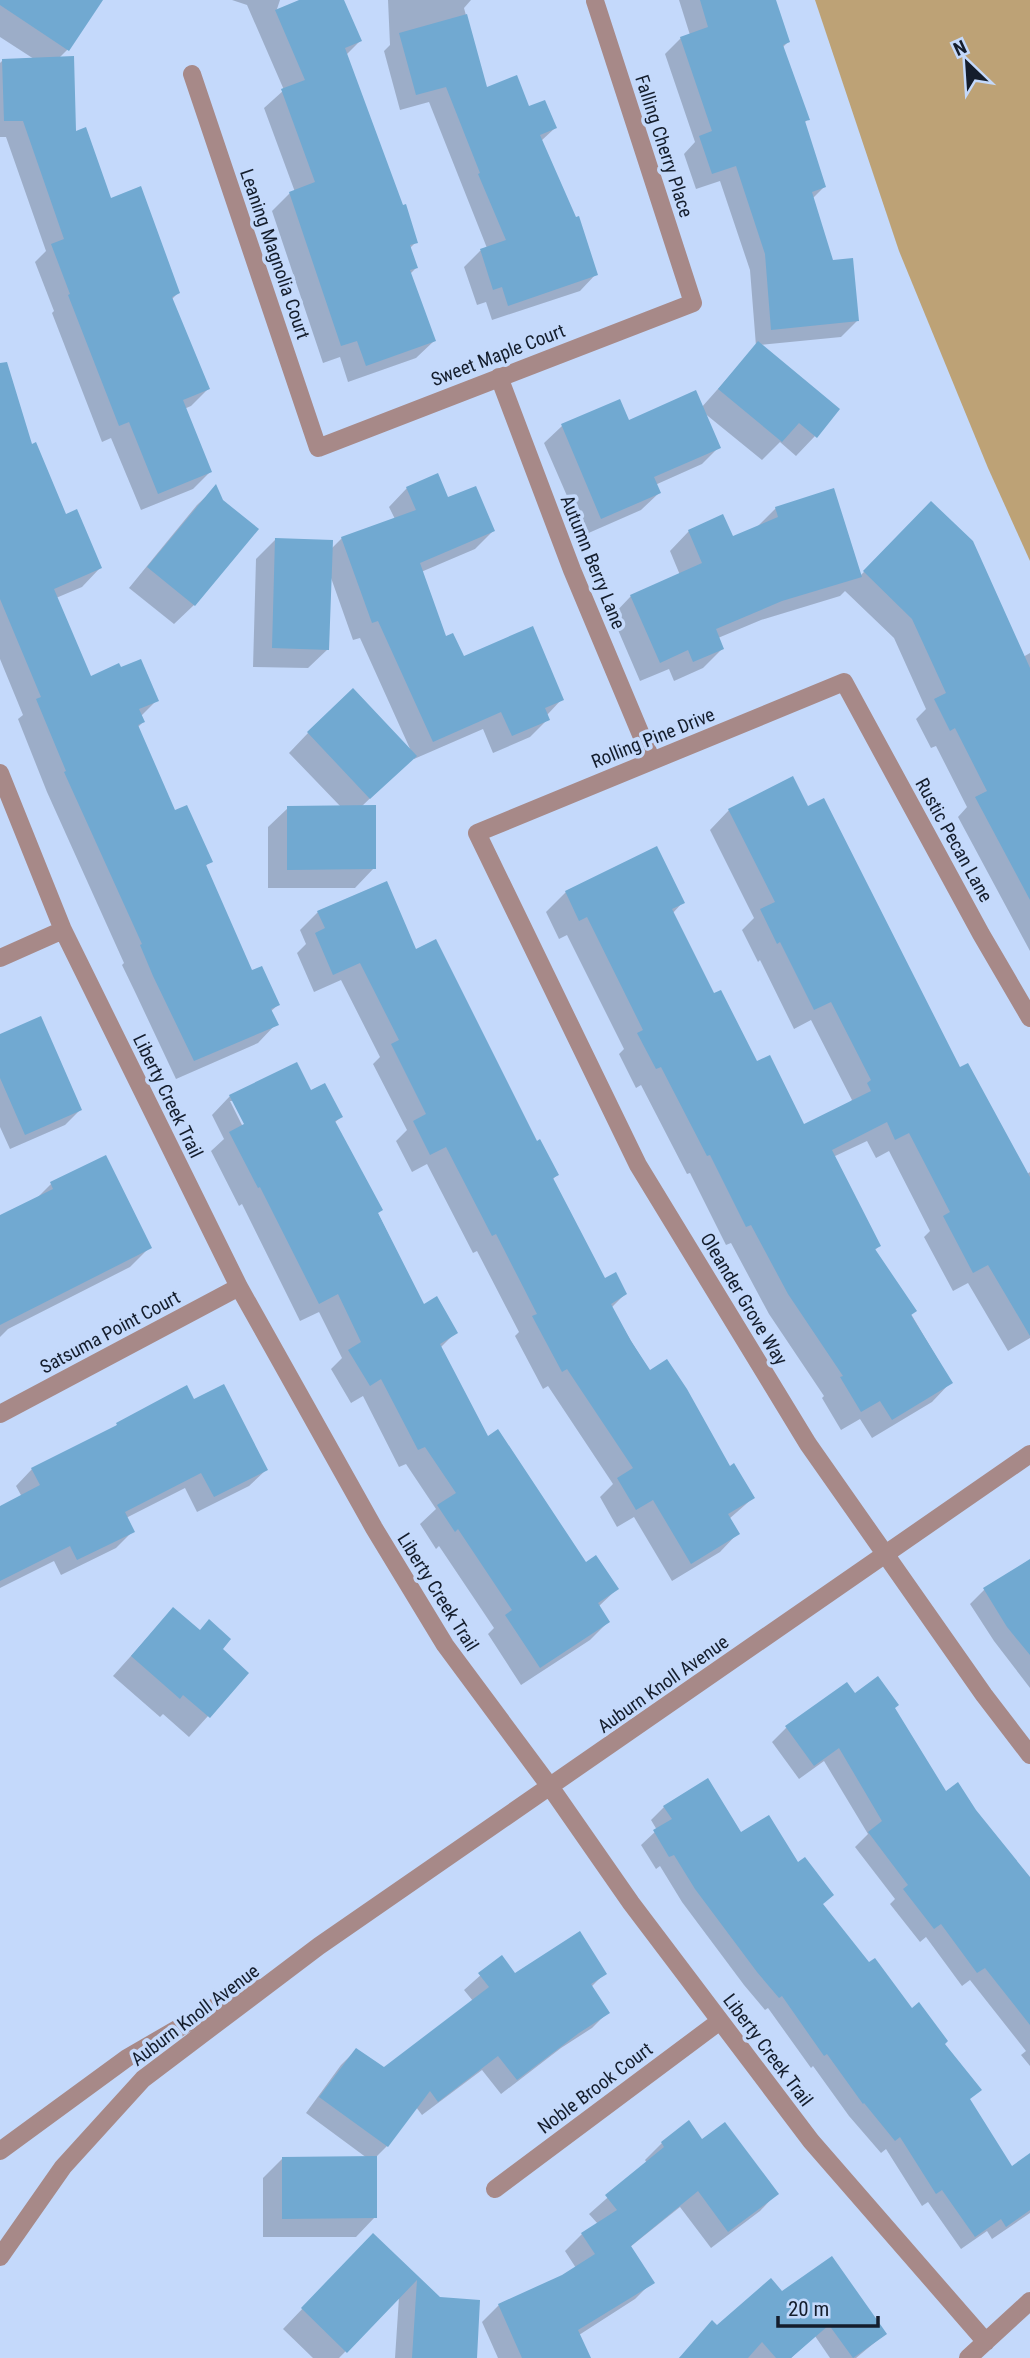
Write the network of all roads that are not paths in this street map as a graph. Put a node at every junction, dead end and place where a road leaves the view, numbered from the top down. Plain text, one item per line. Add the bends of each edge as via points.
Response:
1 (595, 1) edge
2 (192, 74) dead end
3 (693, 303) joint
4 (499, 377) junction
5 (318, 448) joint
6 (844, 682) joint
7 (652, 761) junction
8 (0, 773) edge
9 (477, 833) joint
10 (63, 930) junction
11 (0, 958) edge
12 (1030, 1018) edge
13 (239, 1287) junction
14 (0, 1414) edge
15 (1030, 1454) edge
16 (886, 1555) junction
17 (1030, 1755) edge
18 (551, 1788) junction
19 (320, 1946) junction
20 (720, 2021) junction
21 (0, 2151) edge
22 (495, 2189) dead end
23 (0, 2257) edge
24 (1030, 2301) edge
25 (986, 2342) junction
26 (968, 2358) edge

1 - 3 street, Falling Cherry Place
2 - 5 street, Leaning Magnolia Court
3 - 4 street, Sweet Maple Court
4 - 5 street, Sweet Maple Court
4 - 7 street, Autumn Berry Lane via 572,570
6 - 7 street, Rolling Pine Drive
6 - 12 street, Rustic Pecan Lane
7 - 9 street, Rolling Pine Drive
8 - 10 street, Liberty Creek Trail
9 - 16 street, Oleander Grove Way via 638,1165 808,1444
10 - 11 street
10 - 13 street, Liberty Creek Trail
13 - 14 street, Satsuma Point Court
13 - 18 street, Liberty Creek Trail via 445,1645
15 - 16 street, Auburn Knoll Avenue
16 - 17 street, Oleander Grove Way
16 - 18 street, Auburn Knoll Avenue
18 - 19 street, Auburn Knoll Avenue
18 - 20 street, Liberty Creek Trail
19 - 21 street, Auburn Knoll Avenue via 127,2058
19 - 23 street, Auburn Knoll Avenue via 144,2079 63,2167
20 - 22 street, Noble Brook Court
20 - 25 street, Liberty Creek Trail via 811,2141
24 - 25 street
25 - 26 street

